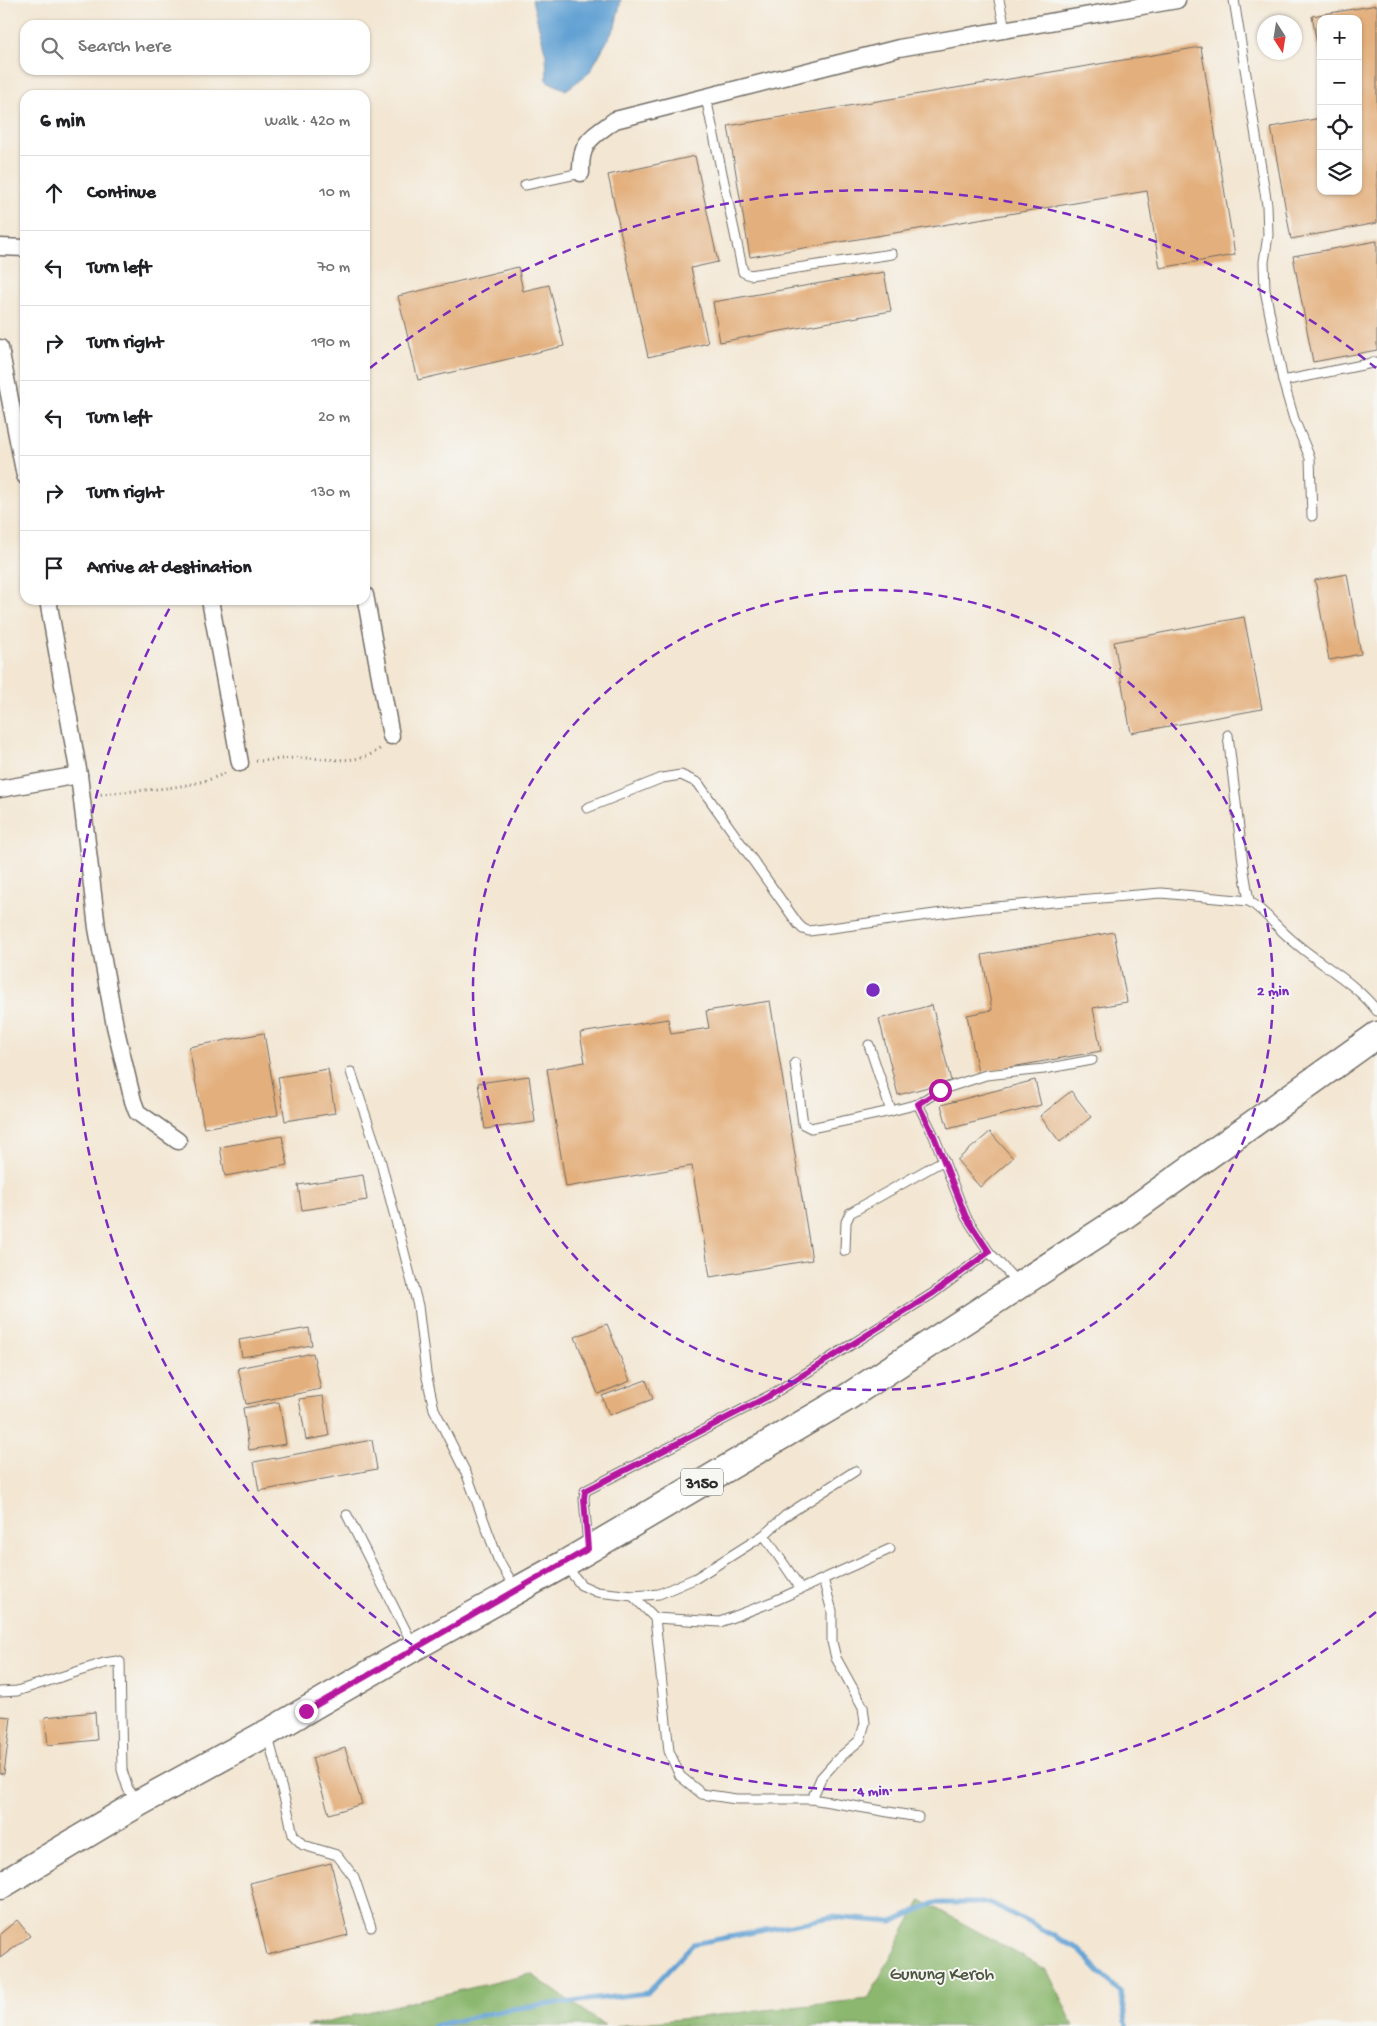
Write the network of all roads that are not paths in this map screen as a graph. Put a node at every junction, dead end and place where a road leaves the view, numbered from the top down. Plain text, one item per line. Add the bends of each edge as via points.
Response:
1 (999, 0) edge
2 (1178, 0) edge
3 (1234, 0) edge
4 (1005, 30) junction
5 (706, 98) junction
6 (581, 173) joint
7 (525, 185) dead end
8 (0, 248) edge
9 (20, 248) edge
10 (892, 254) dead end
11 (0, 348) edge
12 (1377, 362) edge
13 (1283, 381) junction
14 (20, 450) edge
15 (1312, 516) dead end
16 (49, 605) edge
17 (211, 605) edge
18 (367, 605) edge
19 (1228, 735) dead end
20 (391, 736) road end
21 (240, 763) road end
22 (79, 775) junction
23 (0, 789) edge
24 (587, 808) dead end
25 (1250, 902) junction
26 (1377, 1011) edge
27 (1377, 1035) edge
28 (869, 1045) dead end
29 (1092, 1060) dead end
30 (795, 1063) dead end
31 (351, 1072) dead end
32 (918, 1104) junction
33 (891, 1111) junction
34 (178, 1141) dead end
35 (944, 1160) junction
36 (845, 1251) dead end
37 (989, 1252) junction
38 (1019, 1284) junction
39 (855, 1471) dead end
40 (347, 1515) dead end
41 (764, 1535) junction
42 (588, 1549) junction
43 (890, 1549) dead end
44 (564, 1564) junction
45 (823, 1579) junction
46 (801, 1589) junction
47 (517, 1591) junction
48 (633, 1596) junction
49 (655, 1618) junction
50 (415, 1648) junction
51 (0, 1692) edge
52 (267, 1733) junction
53 (812, 1799) junction
54 (139, 1803) junction
55 (918, 1817) dead end
56 (0, 1886) edge
57 (371, 1927) dead end

1 - 4 lane
2 - 4 street
3 - 13 lane via 1267,206 1265,290
4 - 5 street via 899,48
5 - 6 street via 615,120 589,139 580,156
5 - 10 lane via 743,272 750,275
6 - 7 lane
8 - 9 street
11 - 14 street
12 - 13 lane
13 - 15 lane via 1310,458
16 - 22 street
17 - 21 street
18 - 20 street
19 - 25 lane
22 - 23 street
22 - 34 street via 97,928 133,1102 137,1112
24 - 25 lane via 662,778 681,775 698,782 802,930 972,909 1161,892
25 - 26 lane via 1292,940 1346,980
27 - 38 main road, 3150 via 1110,1226
28 - 33 lane
29 - 32 lane via 986,1075 940,1090
30 - 33 lane via 803,1124 811,1128
31 - 47 lane via 380,1159 418,1306 434,1409 467,1475 498,1560
32 - 33 lane
32 - 35 lane
35 - 36 lane via 850,1213 846,1222
35 - 37 lane via 966,1217
37 - 38 lane
37 - 42 lane via 932,1294 771,1395 585,1491
38 - 42 main road, 3150 via 843,1400
39 - 41 lane via 785,1516
40 - 50 lane
41 - 46 lane
41 - 48 lane via 696,1578 659,1594
42 - 44 main road, 3150
43 - 45 lane
44 - 47 main road, 3150
44 - 48 lane via 580,1585 597,1592
45 - 46 lane
45 - 53 lane via 832,1610 832,1642 836,1658 862,1707 864,1723 860,1740 821,1778
46 - 49 lane via 720,1622
47 - 50 main road, 3150
48 - 49 lane
49 - 53 lane via 669,1751 680,1776 702,1794 736,1799
50 - 52 main road, 3150
51 - 54 lane via 17,1691 104,1663 120,1662 122,1770 128,1789
52 - 54 main road, 3150
52 - 57 lane via 293,1835 302,1844 337,1855 354,1877
53 - 55 lane
54 - 56 main road, 3150

